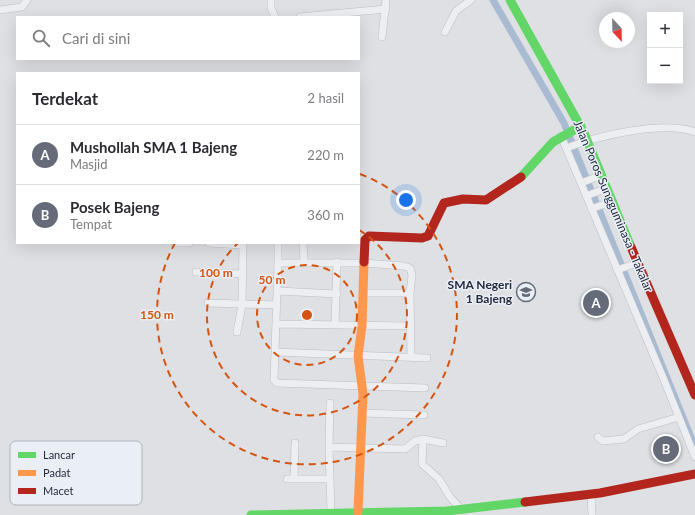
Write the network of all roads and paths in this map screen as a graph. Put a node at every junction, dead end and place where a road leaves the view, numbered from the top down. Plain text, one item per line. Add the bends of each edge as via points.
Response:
1 (27, 0) edge
2 (271, 0) edge
3 (386, 0) edge
4 (471, 0) edge
5 (510, 0) edge
6 (386, 9) junction
7 (0, 10) edge
8 (275, 16) edge
9 (311, 16) edge
10 (445, 32) dead end
11 (382, 37) dead end
12 (579, 128) junction
13 (695, 132) edge
14 (562, 135) junction
15 (584, 142) junction
16 (568, 148) junction
17 (602, 175) junction
18 (582, 182) junction
19 (604, 189) junction
20 (587, 196) junction
21 (610, 202) junction
22 (593, 209) junction
23 (243, 244) edge
24 (278, 244) edge
25 (303, 244) edge
26 (304, 262) junction
27 (338, 262) junction
28 (278, 263) junction
29 (364, 263) junction
30 (634, 264) junction
31 (618, 270) junction
32 (196, 272) dead end
33 (242, 274) junction
34 (278, 290) junction
35 (364, 293) junction
36 (410, 293) junction
37 (337, 294) junction
38 (208, 303) dead end
39 (242, 305) junction
40 (277, 305) junction
41 (277, 324) junction
42 (336, 325) junction
43 (362, 326) junction
44 (410, 326) junction
45 (237, 332) dead end
46 (275, 352) junction
47 (358, 356) junction
48 (411, 357) junction
49 (427, 358) dead end
50 (361, 387) junction
51 (425, 388) dead end
52 (695, 395) edge
53 (330, 403) dead end
54 (362, 412) junction
55 (424, 415) dead end
56 (679, 417) junction
57 (598, 437) dead end
58 (423, 439) junction
59 (295, 443) dead end
60 (443, 443) dead end
61 (329, 447) junction
62 (361, 448) junction
63 (695, 456) edge
64 (695, 474) edge
65 (330, 479) junction
66 (592, 494) junction
67 (462, 510) junction
68 (358, 512) junction
69 (331, 513) junction
70 (440, 513) edge
71 (250, 515) edge
72 (592, 515) edge

1 - 7 street via 22,7
2 - 8 street
3 - 6 street
4 - 10 street via 456,11
5 - 12 main road, Jalan Poros Sungguminasa - Takalar
6 - 9 street
6 - 11 street
12 - 14 main road
12 - 15 main road, Jalan Poros Sungguminasa - Takalar
13 - 15 street via 681,128 660,128
14 - 16 street
14 - 29 main road via 525,174 490,198 444,203 428,236 369,236 364,246
15 - 16 street
15 - 17 main road, Jalan Poros Sungguminasa - Takalar
16 - 18 street
17 - 18 street
17 - 19 main road, Jalan Poros Sungguminasa - Takalar
18 - 20 street
19 - 20 street
19 - 21 main road, Jalan Poros Sungguminasa - Takalar
20 - 22 street
21 - 22 street
21 - 30 main road, Jalan Poros Sungguminasa - Takalar
22 - 31 street
23 - 33 street
24 - 28 street
25 - 26 street
26 - 27 street
26 - 28 street
27 - 29 street
27 - 37 street
28 - 34 street
29 - 35 main road
29 - 36 street via 410,268
30 - 31 street
30 - 52 main road, Jalan Poros Sungguminasa - Takalar
31 - 56 street
32 - 33 street
33 - 39 street
34 - 37 street
34 - 40 street
35 - 36 street
35 - 43 main road
36 - 44 street
37 - 42 street
38 - 39 street
39 - 40 street
39 - 45 street
40 - 41 street
41 - 42 street
41 - 46 street
42 - 43 street
43 - 44 street
43 - 47 main road
44 - 48 street
46 - 47 street
46 - 50 street via 276,382
47 - 48 street
47 - 50 main road
48 - 49 street
50 - 51 street
50 - 54 main road
53 - 61 street
54 - 55 street
54 - 62 main road
56 - 57 street via 638,429 624,439 603,441
56 - 63 street
58 - 60 street
58 - 62 street via 405,449
58 - 67 street via 422,464 440,479 450,497
59 - 65 street via 290,479
61 - 62 street
61 - 65 street
62 - 68 main road
64 - 66 main road
65 - 69 street
66 - 67 main road
66 - 72 street
67 - 70 main road
68 - 69 main road
68 - 70 main road
69 - 71 main road

